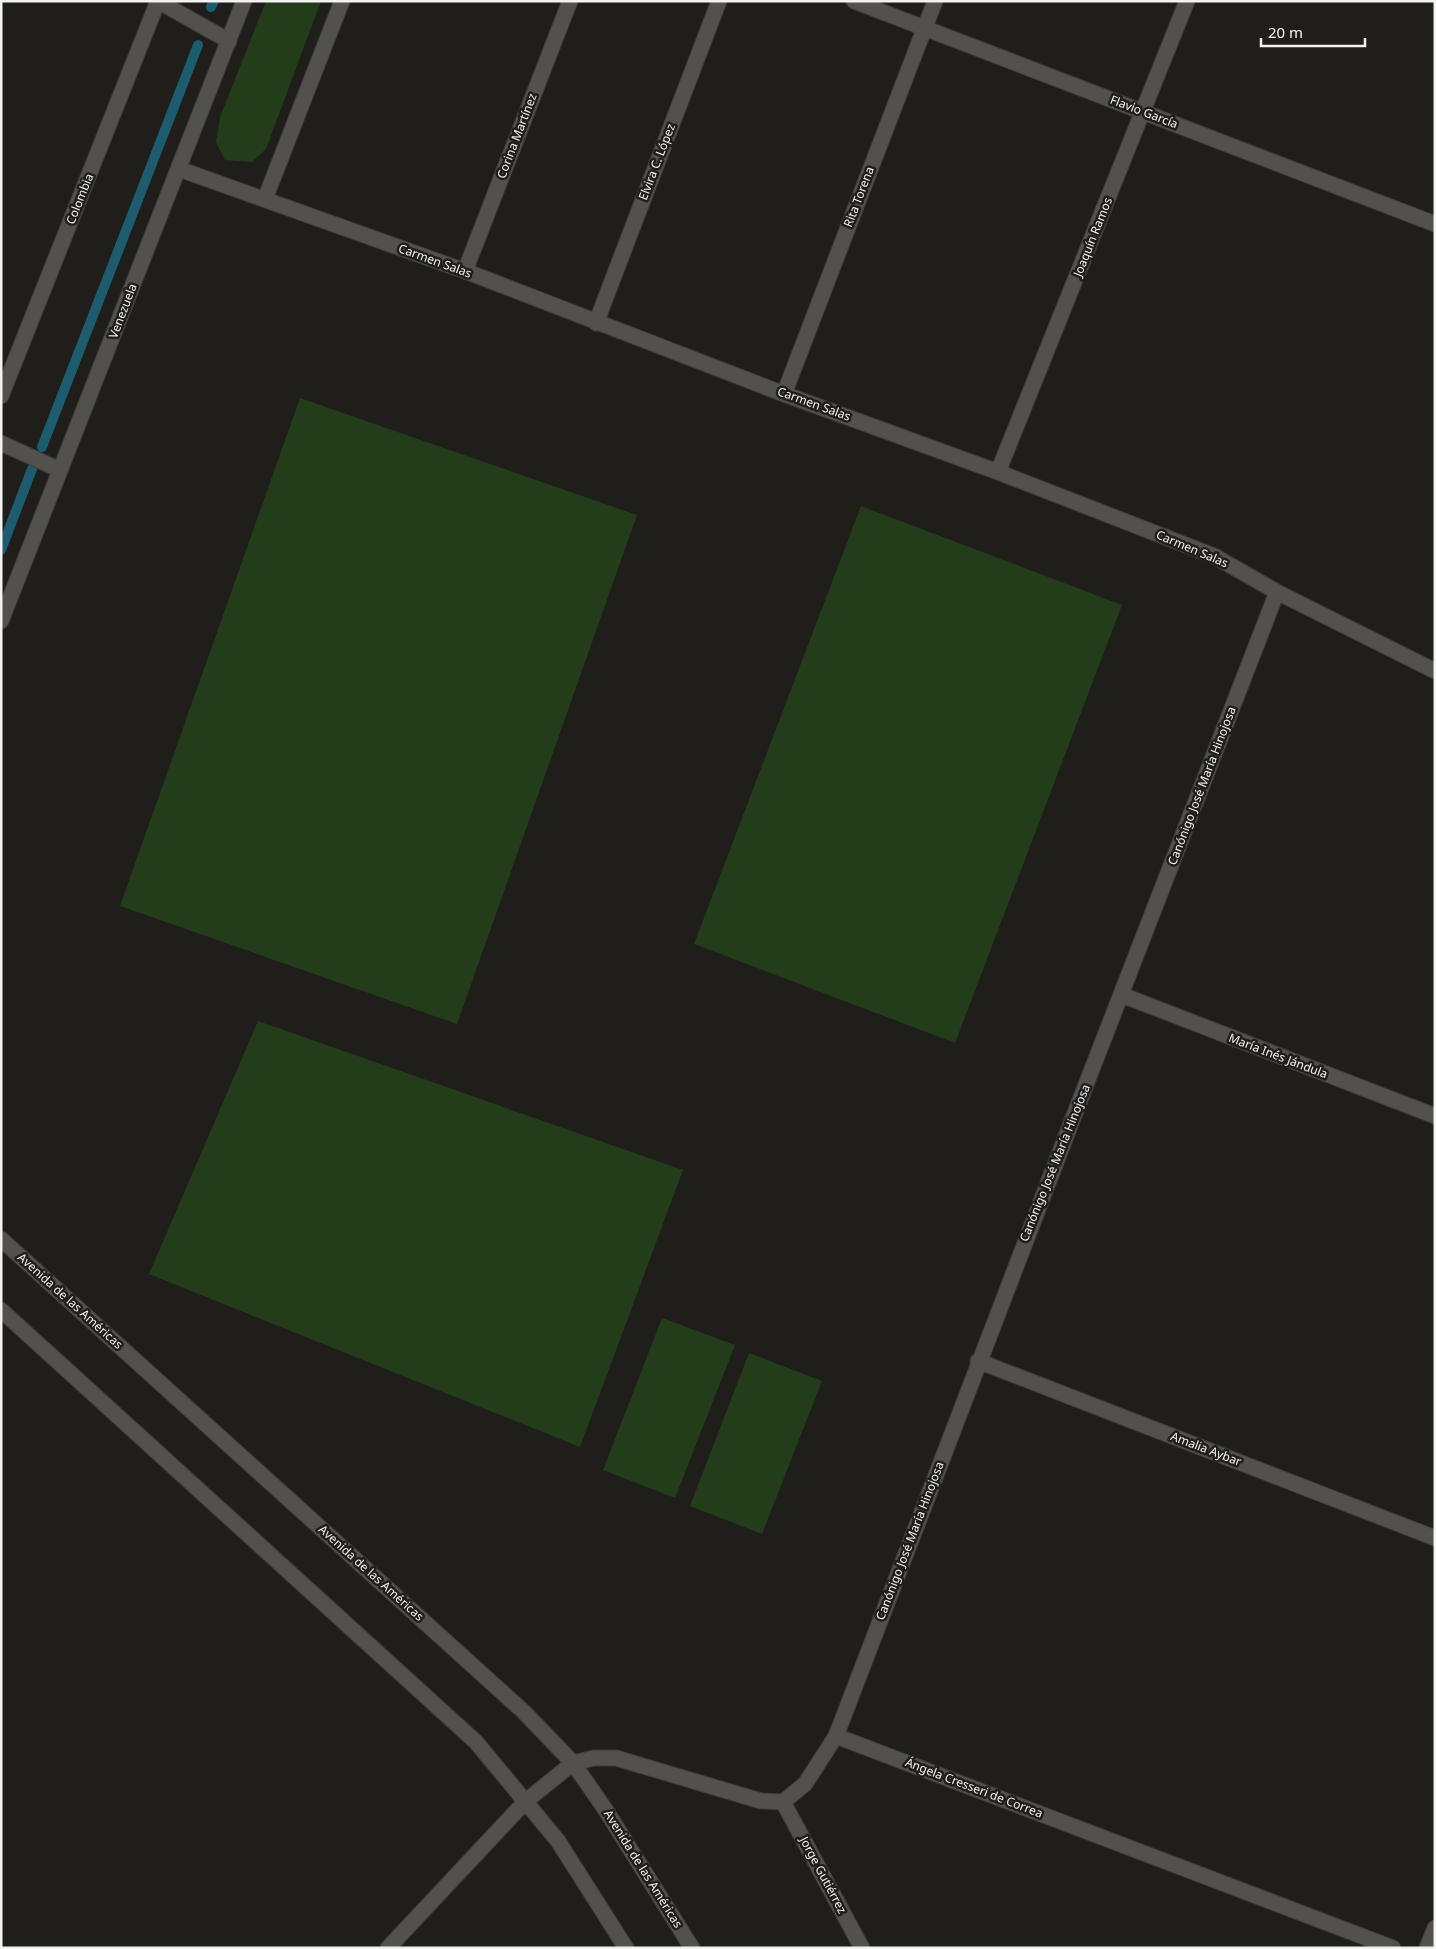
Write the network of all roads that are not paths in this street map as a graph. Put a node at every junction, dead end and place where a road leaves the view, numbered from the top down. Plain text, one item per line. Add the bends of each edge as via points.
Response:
1 (158, 1) edge
2 (244, 1) edge
3 (342, 1) edge
4 (570, 1) edge
5 (719, 1) edge
6 (854, 1) edge
7 (935, 1) edge
8 (1187, 1) edge
9 (925, 28) junction
10 (229, 41) junction
11 (1144, 112) junction
12 (179, 169) junction
13 (265, 199) junction
14 (1435, 224) edge
15 (465, 272) junction
16 (596, 322) junction
17 (784, 394) junction
18 (1, 396) edge
19 (1, 443) edge
20 (60, 470) junction
21 (998, 472) junction
22 (1276, 592) junction
23 (1, 621) edge
24 (1435, 671) edge
25 (1122, 995) junction
26 (1435, 1116) edge
27 (1, 1239) edge
28 (1, 1310) edge
29 (978, 1361) junction
30 (1435, 1538) edge
31 (836, 1736) junction
32 (573, 1763) junction
33 (526, 1800) junction
34 (783, 1802) junction
35 (1435, 1928) edge
36 (388, 1948) edge
37 (626, 1948) edge
38 (692, 1948) edge
39 (862, 1948) edge
40 (1393, 1948) edge
41 (1427, 1948) edge

1 - 10 street
1 - 18 street, Colombia
2 - 10 street, Venezuela
3 - 13 street
4 - 15 street, Corina Martínez
5 - 16 street, Elvira C. López
6 - 9 street, Flavio García
7 - 9 street, Rita Torena
8 - 11 street, Joaquín Ramos
9 - 11 street, Flavio García
9 - 17 street, Rita Torena
10 - 12 street, Venezuela
11 - 14 street, Flavio García
11 - 21 street, Joaquín Ramos
12 - 13 street, Carmen Salas
12 - 20 street, Venezuela
13 - 15 street, Carmen Salas
15 - 16 street, Carmen Salas
16 - 17 street, Carmen Salas
17 - 21 street, Carmen Salas
19 - 20 street
20 - 23 street, Venezuela
21 - 22 street, Carmen Salas via 1214,556
22 - 24 street, Carmen Salas
22 - 25 street, Canónigo José María Hinojosa
25 - 26 street, María Inés Jándula
25 - 29 street, Canónigo José María Hinojosa
27 - 32 street, Avenida de las Américas via 524,1712
28 - 33 street via 476,1742
29 - 30 street, Amalia Aybar
29 - 31 street, Canónigo José María Hinojosa
31 - 34 street via 805,1784
31 - 40 street, Ángela Cresseri de Correa
32 - 33 street
32 - 34 street via 594,1758 616,1758 761,1800
32 - 38 street, Avenida de las Américas
33 - 36 street
33 - 37 street via 558,1841
34 - 39 street, Jorge Gutiérrez
35 - 41 street

